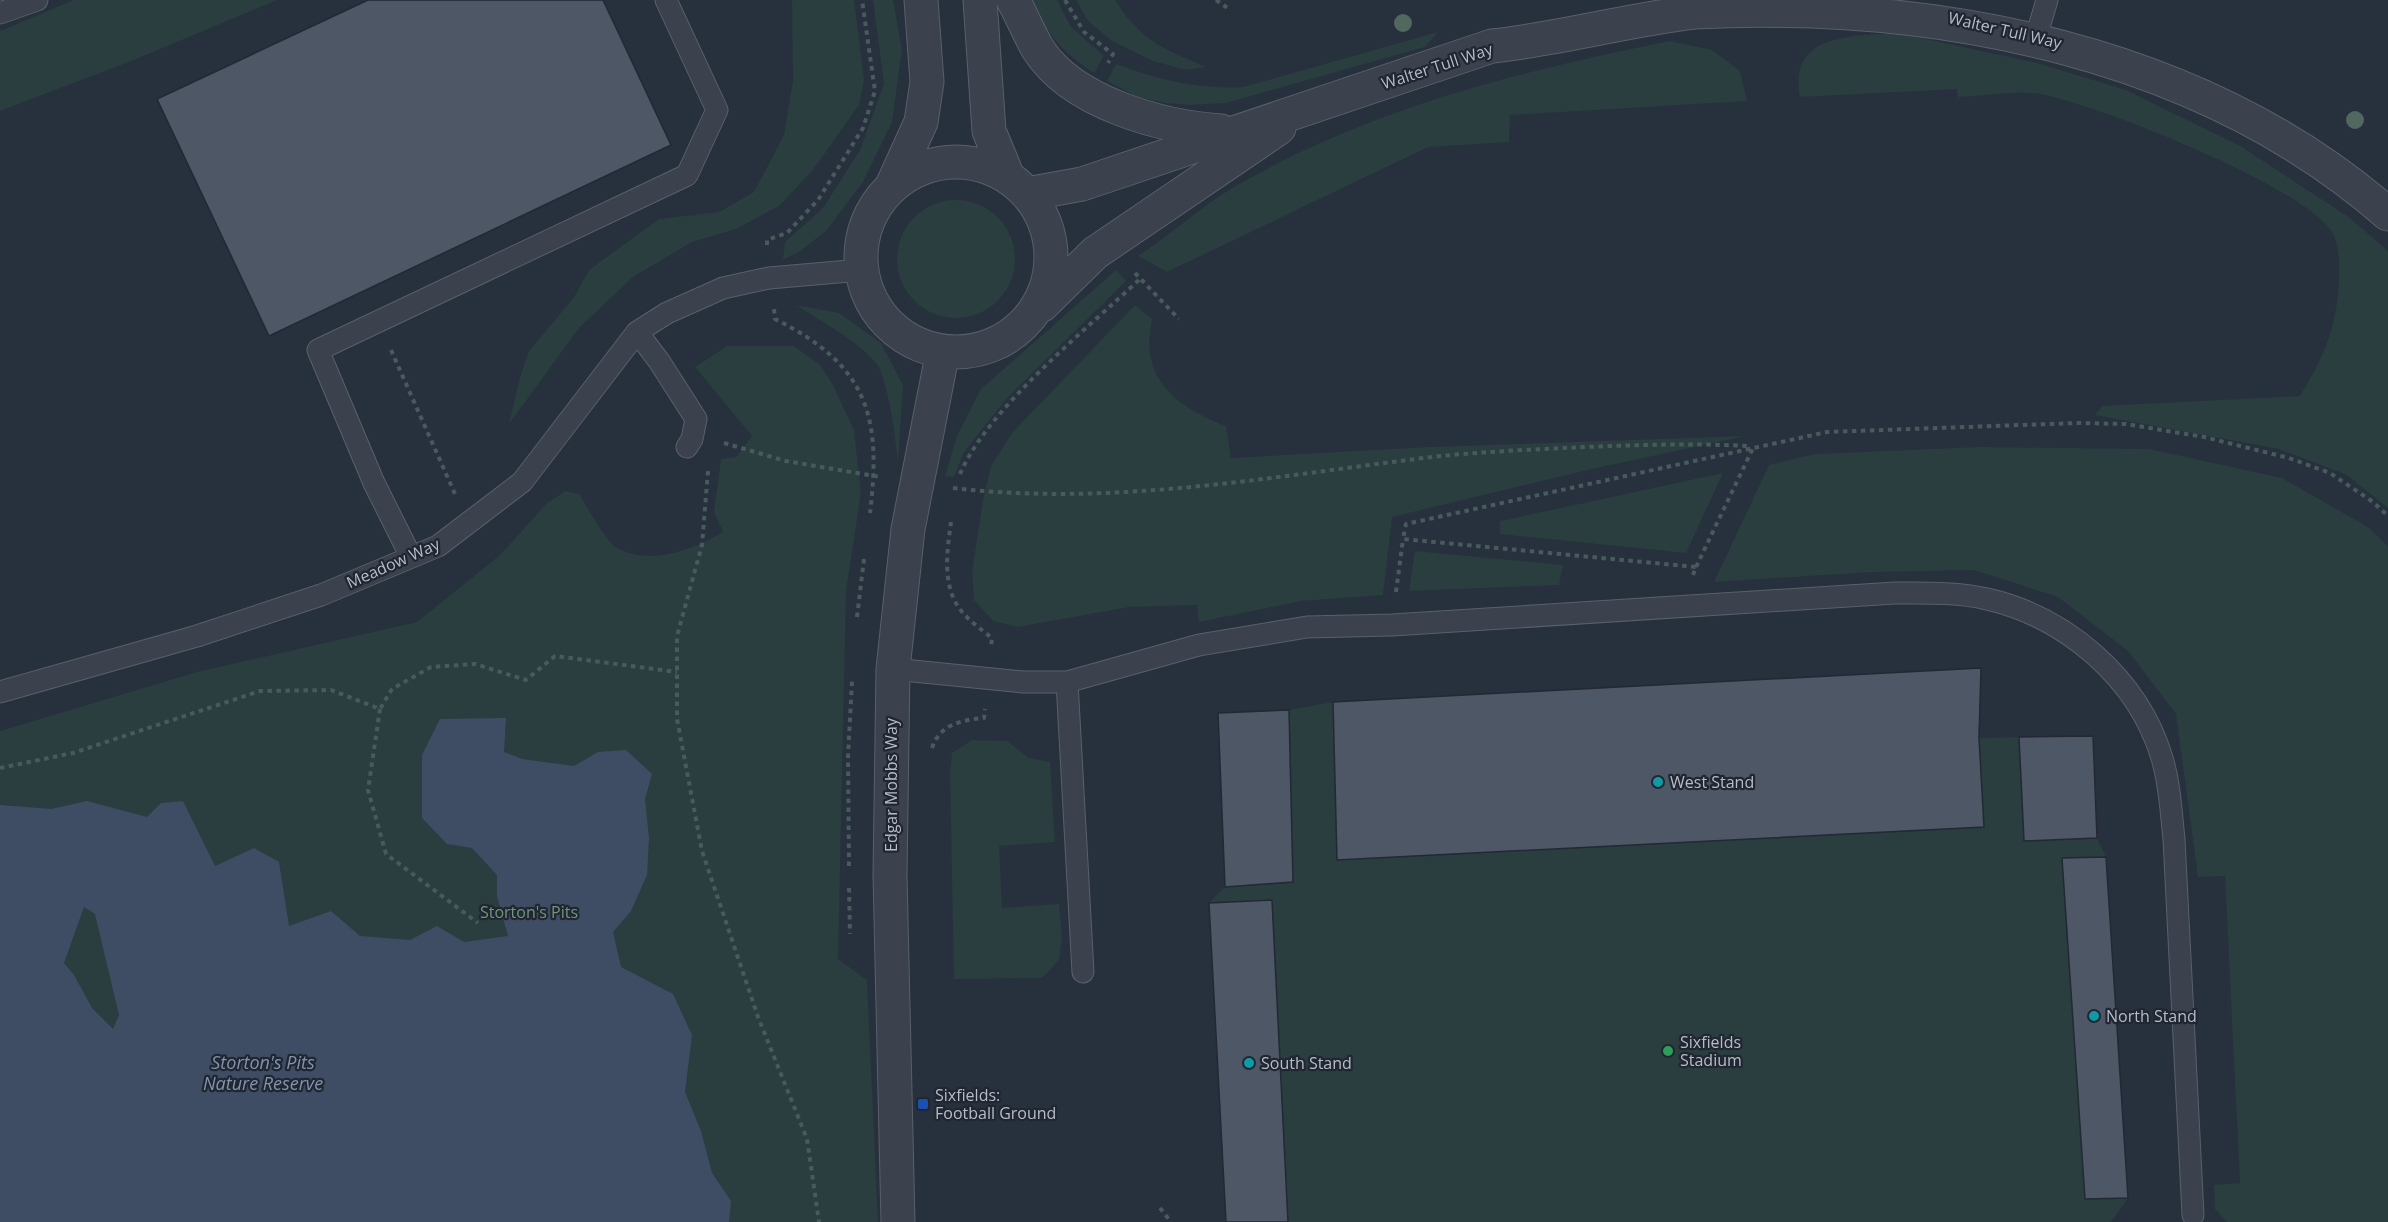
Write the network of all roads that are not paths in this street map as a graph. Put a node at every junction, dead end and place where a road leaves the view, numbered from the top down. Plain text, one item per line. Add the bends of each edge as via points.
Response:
1 (37, 0) edge
2 (666, 0) edge
3 (921, 0) edge
4 (980, 0) edge
5 (1013, 0) edge
6 (2047, 0) edge
7 (0, 13) edge
8 (2037, 34) junction
9 (1302, 111) junction
10 (1231, 132) junction
11 (1017, 186) junction
12 (891, 188) junction
13 (2388, 214) edge
14 (861, 270) junction
15 (1035, 312) junction
16 (637, 332) junction
17 (942, 351) junction
18 (687, 447) dead end
19 (411, 557) junction
20 (893, 669) junction
21 (1066, 682) junction
22 (0, 692) edge
23 (1083, 972) dead end
24 (2194, 1220) edge
25 (898, 1222) edge

1 - 7 lane
2 - 19 lane via 717,110 687,175 318,350 374,483
3 - 12 street via 926,92 921,122
4 - 11 street via 989,132
5 - 10 street via 1039,51 1065,78 1130,113 1184,127
6 - 8 lane
8 - 9 street, Walter Tull Way via 1955,17 1890,9 1695,12 1631,21 1548,40 1492,46
8 - 13 street, Walter Tull Way via 2136,66 2217,101 2298,148
9 - 10 street, Walter Tull Way
9 - 15 street, Walter Tull Way via 1095,254
10 - 11 street, Walter Tull Way via 1082,184
11 - 12 street via 977,165 960,162 911,173
11 - 15 street via 1040,211 1051,251 1050,273
12 - 14 street via 873,212 862,240
14 - 16 lane, Meadow Way via 745,282 706,294
14 - 17 street via 868,296 882,318 902,336 924,348
15 - 17 street via 1013,331 980,349
16 - 18 lane via 696,419
16 - 19 lane, Meadow Way via 522,482 438,546
17 - 20 street, Edgar Mobbs Way via 908,529
19 - 22 lane, Meadow Way via 321,595 197,636
20 - 21 lane via 1023,682
20 - 25 street, Edgar Mobbs Way via 890,864
21 - 23 lane
21 - 24 lane via 1231,638 1307,627 1895,593 1985,598 2049,621 2106,665 2134,698 2162,757 2169,790

